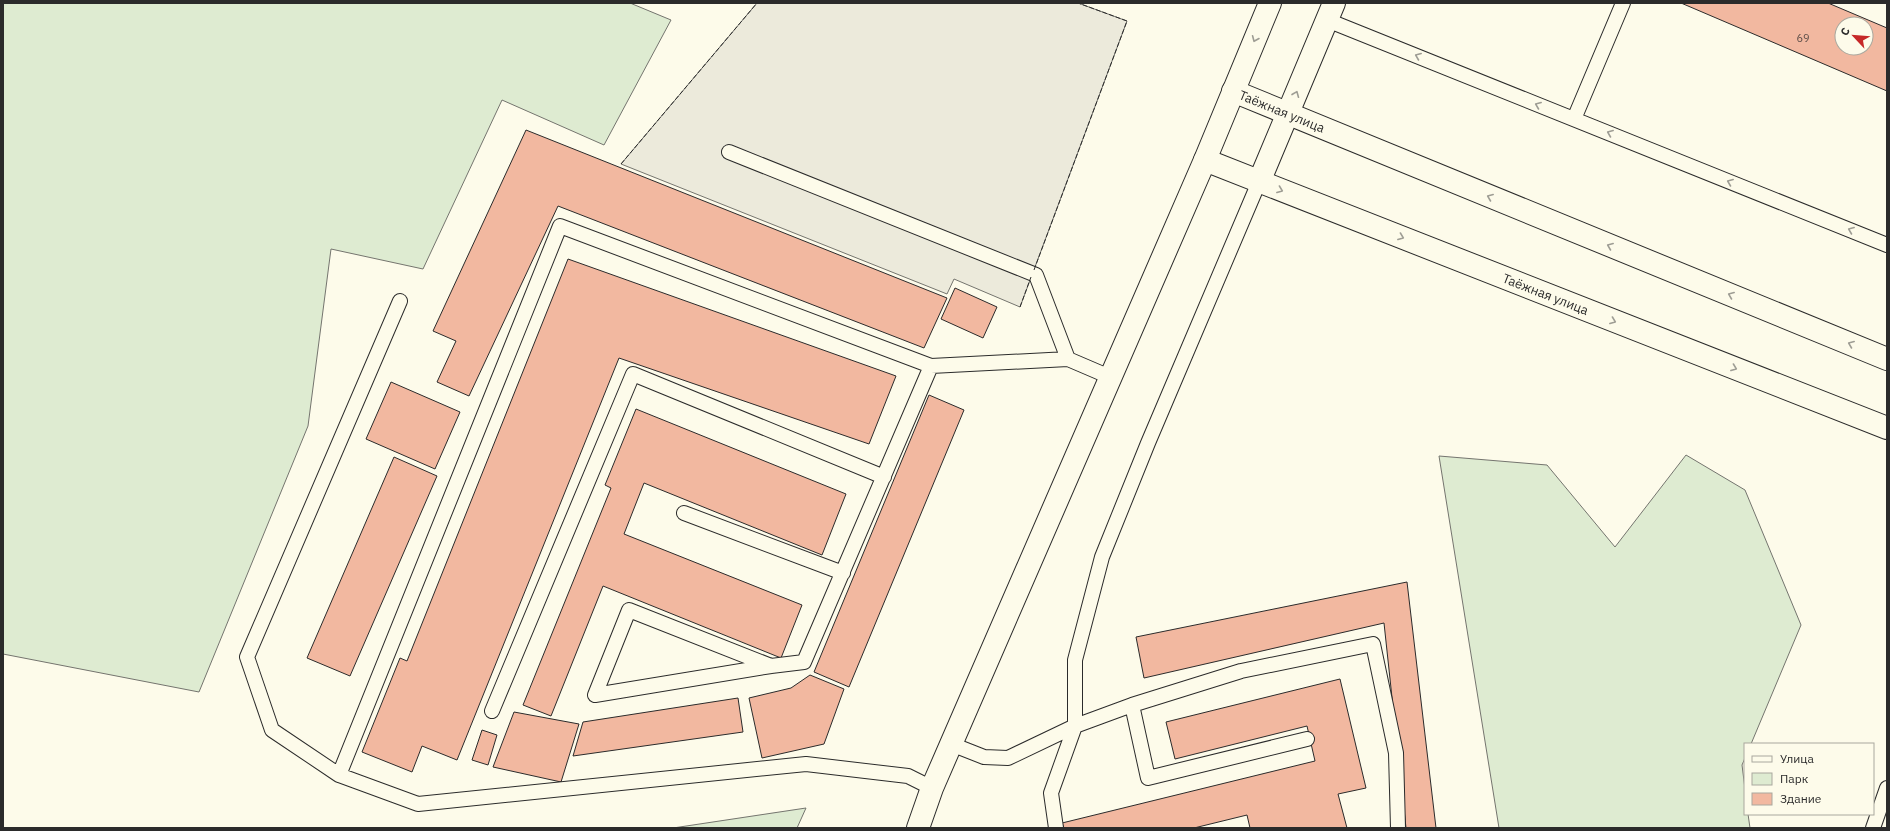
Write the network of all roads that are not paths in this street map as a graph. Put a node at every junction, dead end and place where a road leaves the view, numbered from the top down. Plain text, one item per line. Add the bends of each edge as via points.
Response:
1 (1270, 3) edge
2 (1623, 3) edge
3 (1330, 11) edge
4 (1233, 91) junction
5 (1288, 114) junction
6 (1574, 119) junction
7 (729, 152) dead end
8 (1205, 160) junction
9 (1259, 182) junction
10 (1887, 245) edge
11 (400, 301) dead end
12 (1068, 359) junction
13 (1887, 359) edge
14 (931, 366) junction
15 (1110, 377) junction
16 (1887, 428) edge
17 (884, 477) junction
18 (684, 513) dead end
19 (843, 573) junction
20 (771, 666) junction
21 (1132, 705) junction
22 (492, 711) dead end
23 (1075, 726) junction
24 (1307, 739) dead end
25 (951, 744) junction
26 (339, 775) junction
27 (932, 788) junction
28 (1887, 788) edge
29 (918, 828) edge
30 (1056, 828) edge
31 (1398, 828) edge
32 (1873, 828) edge

1 -> 4 street
2 - 6 lane
5 -> 3 street
6 -> 3 lane
4 - 5 street, Таёжная улица
4 - 8 street
5 - 9 street
13 -> 5 street, Таёжная улица
10 -> 6 lane
7 - 12 lane via 1036,275
8 - 9 street, Таёжная улица
8 - 15 street
9 -> 16 street, Таёжная улица
9 - 23 lane via 1102,557 1075,660
11 - 26 lane via 247,657 272,730
12 - 14 lane
12 - 15 lane
14 - 17 lane
14 - 26 lane via 560,226
15 - 25 street
17 - 19 lane
17 - 22 lane via 633,374
18 - 19 lane
19 - 20 lane via 804,662
20 - 20 lane via 603,694 595,695 630,610
21 - 23 lane
21 - 24 lane via 1148,778
21 - 31 lane via 1241,671 1373,644 1396,753
23 - 25 lane via 1008,758 984,757
23 - 30 lane via 1051,793
25 - 27 street
26 - 27 lane via 418,804 806,764 908,776
27 - 29 street
28 - 32 lane

